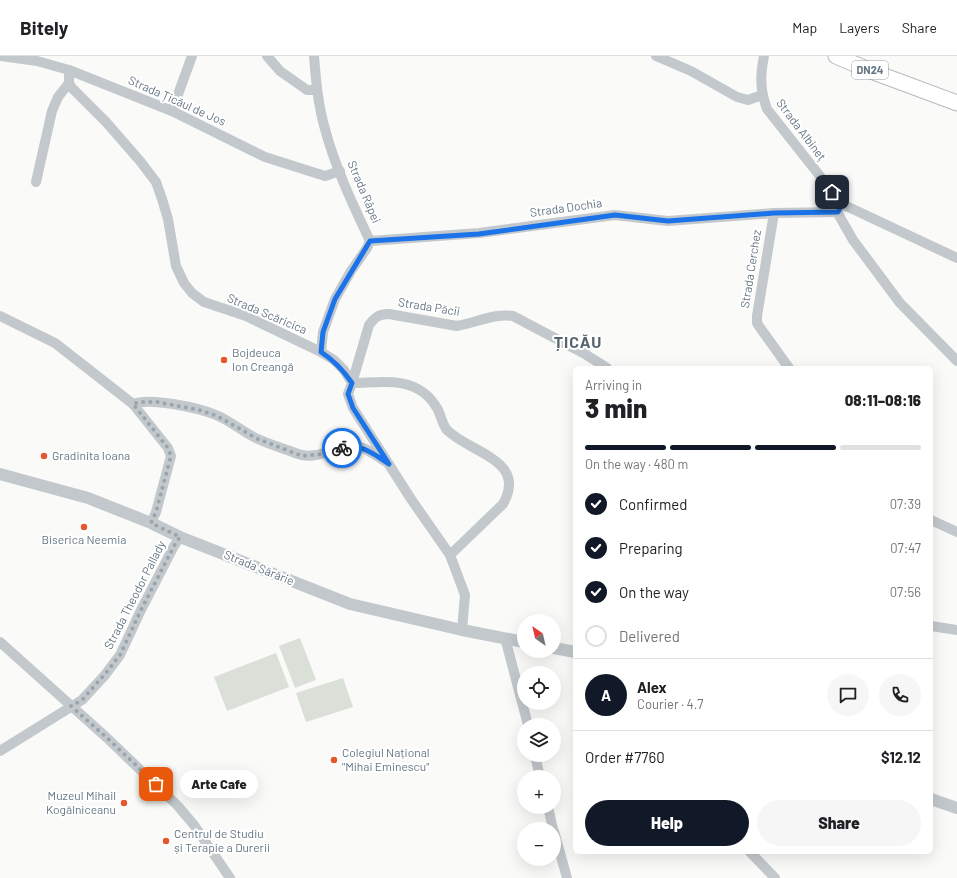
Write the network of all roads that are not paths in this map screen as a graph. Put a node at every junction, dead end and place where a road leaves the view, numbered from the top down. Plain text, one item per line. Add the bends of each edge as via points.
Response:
1 (2, 56) edge
2 (192, 56) edge
3 (267, 56) edge
4 (314, 56) edge
5 (656, 56) edge
6 (764, 56) edge
7 (836, 56) edge
8 (69, 70) junction
9 (69, 83) junction
10 (317, 90) junction
11 (762, 95) junction
12 (957, 103) edge
13 (172, 111) junction
14 (340, 171) junction
15 (36, 182) dead end
16 (840, 208) junction
17 (774, 213) junction
18 (370, 241) junction
19 (957, 258) edge
20 (0, 316) edge
21 (321, 352) junction
22 (957, 361) edge
23 (604, 366) edge
24 (788, 366) edge
25 (352, 383) junction
26 (133, 404) junction
27 (389, 464) junction
28 (0, 474) edge
29 (933, 521) edge
30 (151, 523) junction
31 (957, 532) edge
32 (180, 537) junction
33 (450, 555) junction
34 (933, 626) edge
35 (462, 630) junction
36 (957, 630) edge
37 (505, 638) junction
38 (517, 641) edge
39 (0, 642) edge
40 (561, 650) edge
41 (573, 653) edge
42 (71, 706) junction
43 (526, 718) edge
44 (0, 751) edge
45 (933, 800) edge
46 (957, 808) edge
47 (561, 854) edge
48 (752, 854) edge
49 (230, 878) edge
50 (568, 878) edge
51 (775, 878) edge

1 - 8 street, Strada Țicăul de Jos via 37,61
2 - 13 street
3 - 10 street via 280,71 307,90
4 - 10 street, Strada Râpei
5 - 11 street via 691,71 737,97 748,100
6 - 11 street, Strada Albineț via 761,71
7 - 12 main road, DN24
8 - 9 street
8 - 13 street, Strada Țicăul de Jos
9 - 15 street via 58,97 52,111
9 - 21 street, Strada Scăricica via 140,160 156,182 168,219 176,266 192,293 204,302 246,316
10 - 14 street, Strada Râpei via 325,130
11 - 16 street, Strada Albineț via 767,109
13 - 14 street, Strada Țicăul de Jos via 265,157 325,176
14 - 18 street, Strada Râpei
16 - 17 street, Strada Dochia
16 - 19 street, Strada Albineț
16 - 22 street via 853,240 900,303
17 - 18 street, Strada Dochia via 668,221 615,215 479,234
17 - 24 street, Strada Cerchez via 756,316 757,323
18 - 21 street, Strada Râpei via 335,299 323,332
20 - 26 street via 55,343
21 - 25 street, Strada Scăricica via 334,360
23 - 25 street, Strada Păcii via 513,316 491,316 457,326 380,314 369,325
25 - 27 street via 348,394 353,408
25 - 33 street via 397,382 417,389 437,407 446,428 453,435 501,465 509,478 507,497 503,504
26 - 27 street via 157,402 199,410 217,416 258,439 302,456 324,454 346,446 363,448
26 - 30 street via 168,448 171,456
27 - 33 street
28 - 30 street, Strada Sărărie via 88,498
29 - 31 street
30 - 32 street, Strada Sărărie
32 - 35 street, Strada Sărărie via 350,604
32 - 42 street, Strada Theodor Pallady via 120,655 82,700
33 - 35 street via 465,594
34 - 36 street
35 - 37 street, Strada Sărărie
37 - 38 street, Strada Sărărie
37 - 43 street
39 - 42 street
40 - 41 street
42 - 44 street, Strada Theodor Pallady
42 - 49 street via 177,804
45 - 46 street
47 - 50 street
48 - 51 street

